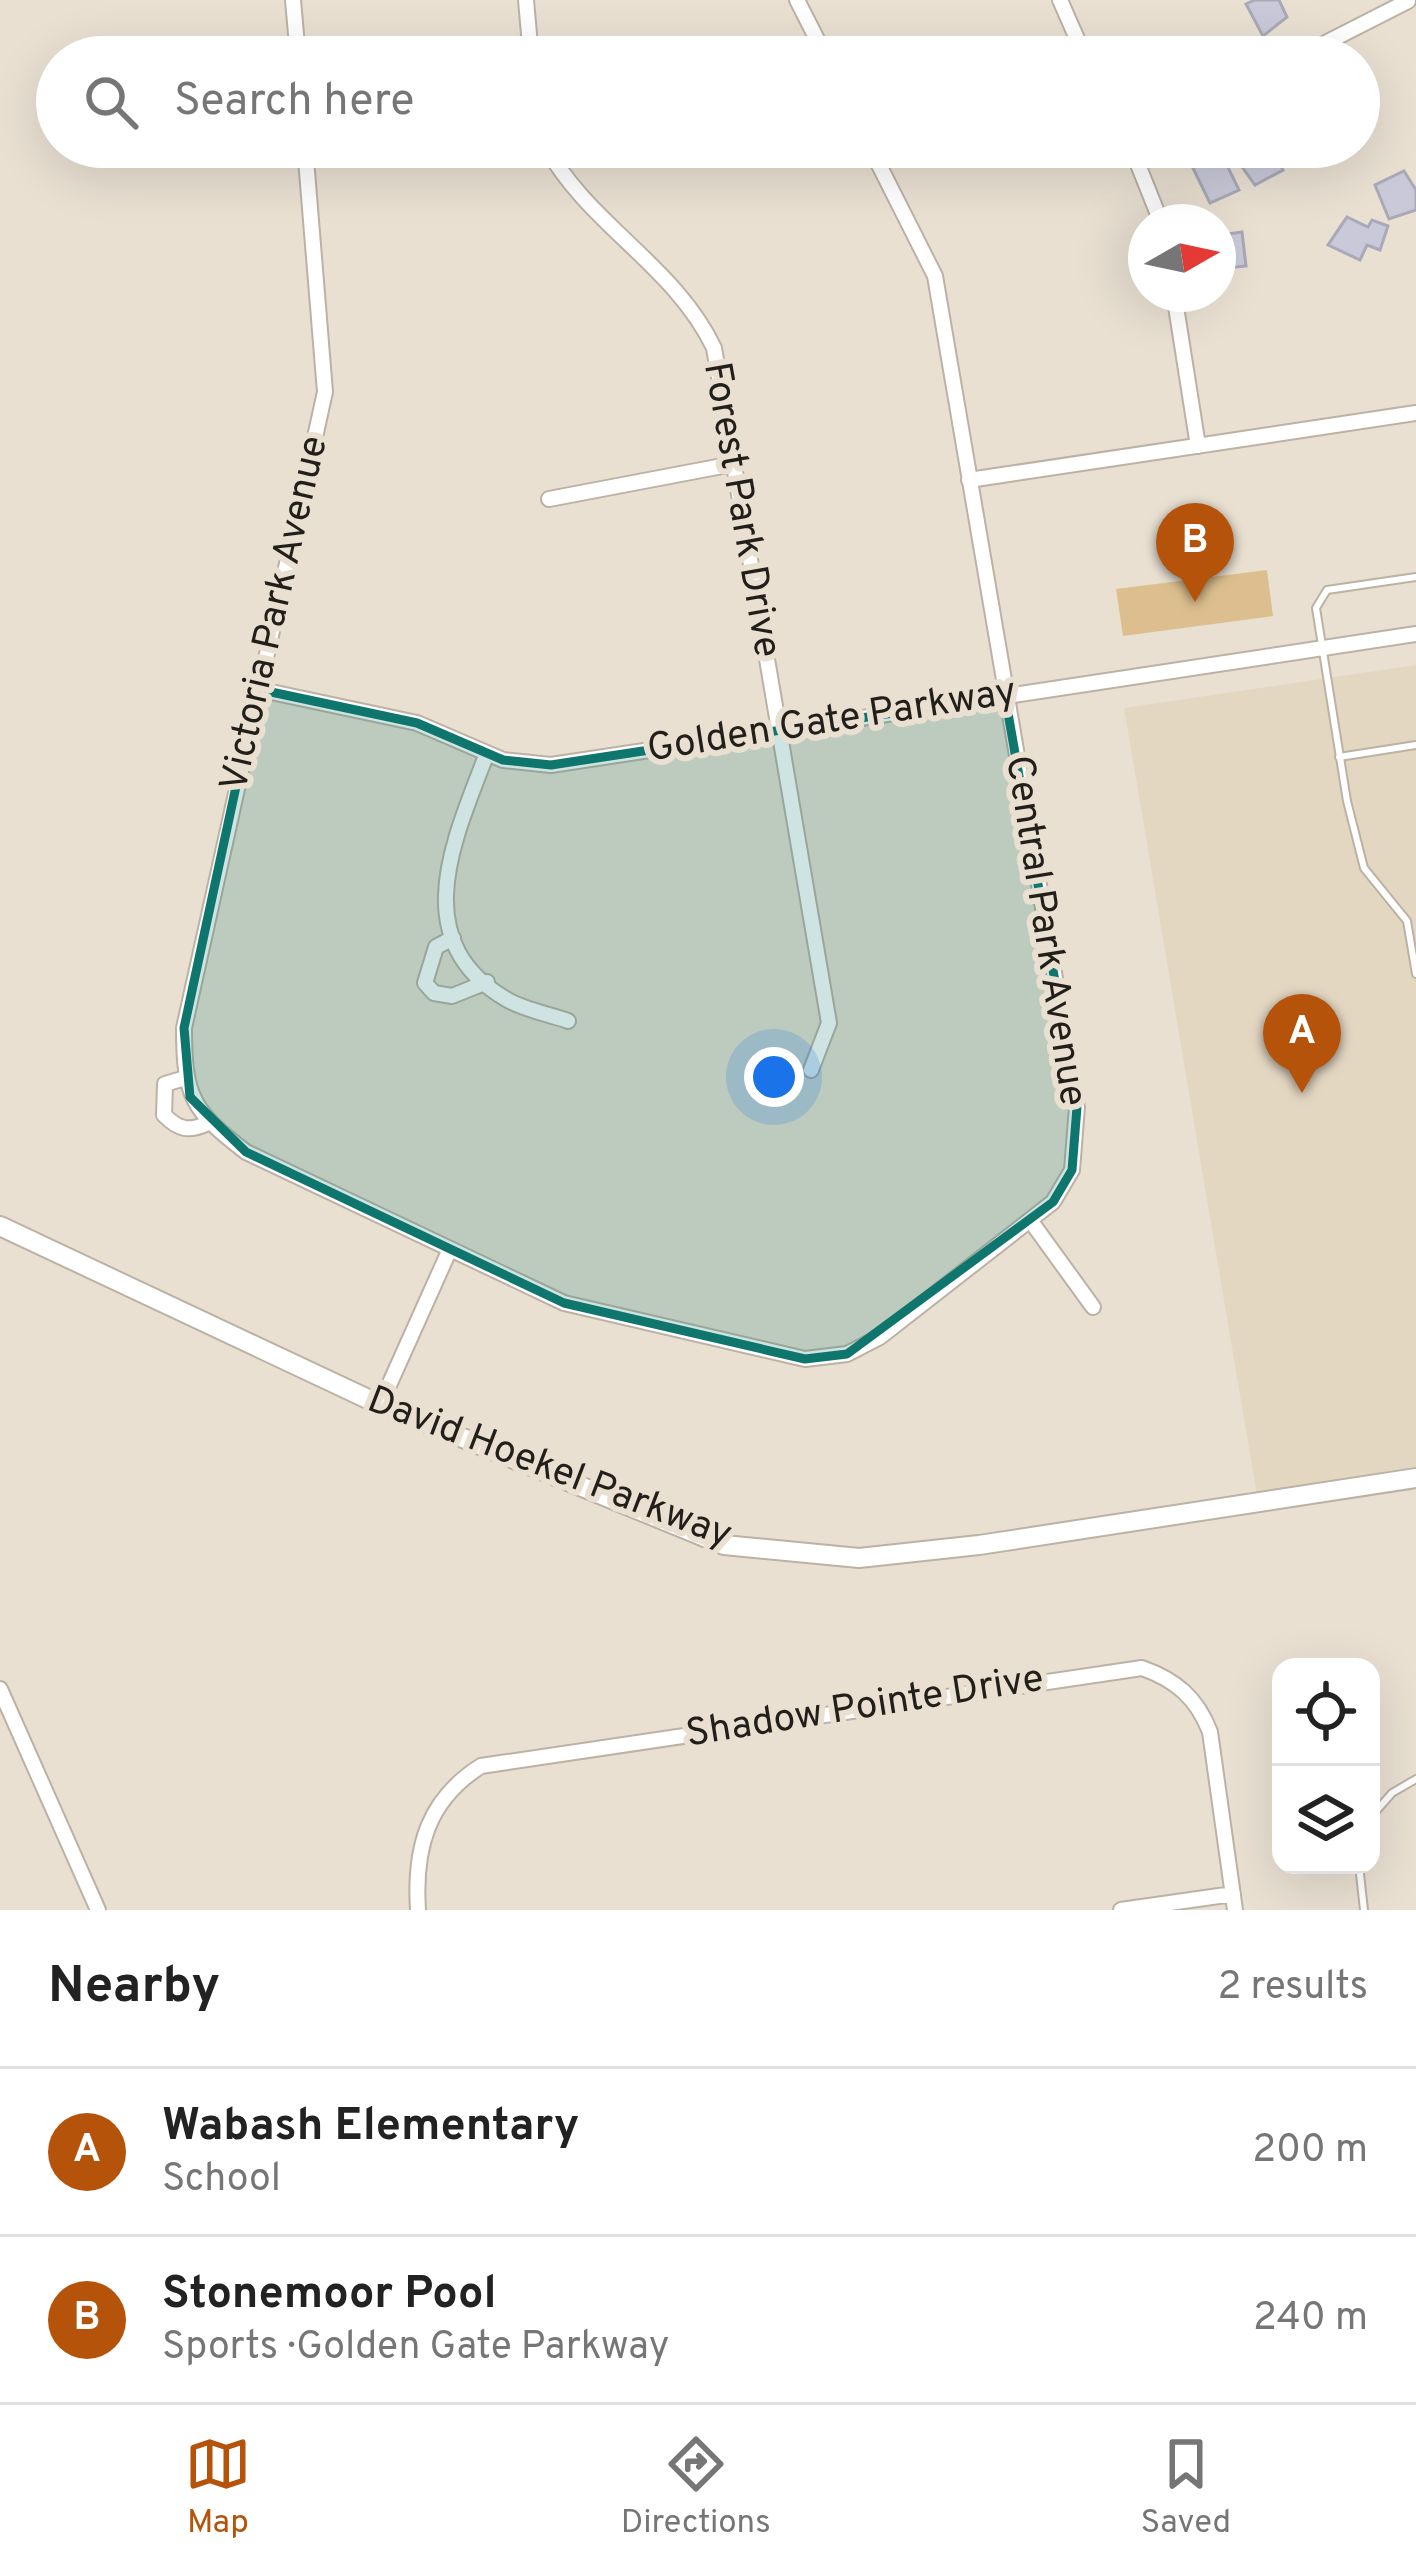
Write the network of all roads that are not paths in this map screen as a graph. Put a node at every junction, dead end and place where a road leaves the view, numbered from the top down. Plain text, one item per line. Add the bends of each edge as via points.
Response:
1 (293, 0) edge
2 (526, 0) edge
3 (797, 0) edge
4 (1060, 0) edge
5 (1408, 1) edge
6 (296, 36) edge
7 (529, 36) edge
8 (815, 36) edge
9 (1076, 36) edge
10 (1339, 36) edge
11 (307, 168) edge
12 (561, 168) edge
13 (880, 168) edge
14 (1139, 168) edge
15 (1154, 204) edge
16 (1177, 312) edge
17 (1416, 413) edge
18 (1198, 446) junction
19 (734, 464) junction
20 (969, 480) junction
21 (549, 499) dead end
22 (1416, 577) edge
23 (1416, 634) edge
24 (1323, 649) junction
25 (257, 689) junction
26 (1005, 696) junction
27 (778, 730) junction
28 (1416, 745) edge
29 (487, 753) junction
30 (1339, 757) junction
31 (453, 938) junction
32 (1416, 974) edge
33 (487, 982) junction
34 (568, 1021) dead end
35 (811, 1070) dead end
36 (184, 1078) junction
37 (208, 1123) junction
38 (1030, 1220) junction
39 (0, 1226) edge
40 (450, 1249) junction
41 (1093, 1307) dead end
42 (381, 1403) junction
43 (1416, 1478) edge
44 (0, 1689) edge
45 (1416, 1779) edge
46 (1380, 1807) edge
47 (1360, 1874) edge
48 (1234, 1902) edge
49 (98, 1910) edge
50 (418, 1910) edge
51 (1121, 1910) edge
52 (1364, 1910) edge

1 - 6 street
2 - 7 street
3 - 8 street
4 - 9 street
5 - 10 street
11 - 25 street, Victoria Park Avenue via 325,392
12 - 19 street, Forest Park Drive via 700,319 713,348
13 - 20 street, Central Park Avenue via 934,276
14 - 15 street
16 - 18 street
17 - 18 street
18 - 20 street
19 - 21 street
19 - 27 street, Forest Park Drive
20 - 26 street, Central Park Avenue
22 - 24 lane via 1320,595
23 - 24 street, Golden Gate Parkway
24 - 26 street, Golden Gate Parkway
24 - 30 lane
25 - 29 street, Golden Gate Parkway via 417,723
25 - 36 street, Victoria Park Avenue via 184,1028
26 - 27 street, Golden Gate Parkway
26 - 38 street, Central Park Avenue via 1077,1107 1072,1170 1053,1202
27 - 29 street, Golden Gate Parkway via 551,765
27 - 35 street, Forest Park Drive via 829,1023
28 - 30 lane
29 - 31 street via 443,888
30 - 32 lane via 1364,868 1407,921
31 - 33 street
31 - 33 street via 436,947 425,983 452,996
33 - 34 street via 505,999
36 - 37 street, Victoria Park Avenue
36 - 37 street, Victoria Park Avenue via 165,1084 164,1115 176,1128
37 - 40 street, Victoria Park Avenue via 246,1152
38 - 40 street, Central Park Avenue via 880,1336 848,1354 806,1359 564,1303
38 - 41 street
39 - 42 main road, David Hoekel Parkway
40 - 42 street
42 - 43 main road, David Hoekel Parkway via 724,1545 859,1558
44 - 49 street
45 - 46 lane
47 - 52 lane
48 - 50 street, Shadow Pointe Drive via 1201,1707 1165,1676 1142,1668 481,1766 452,1784 431,1813 420,1849
48 - 51 street

